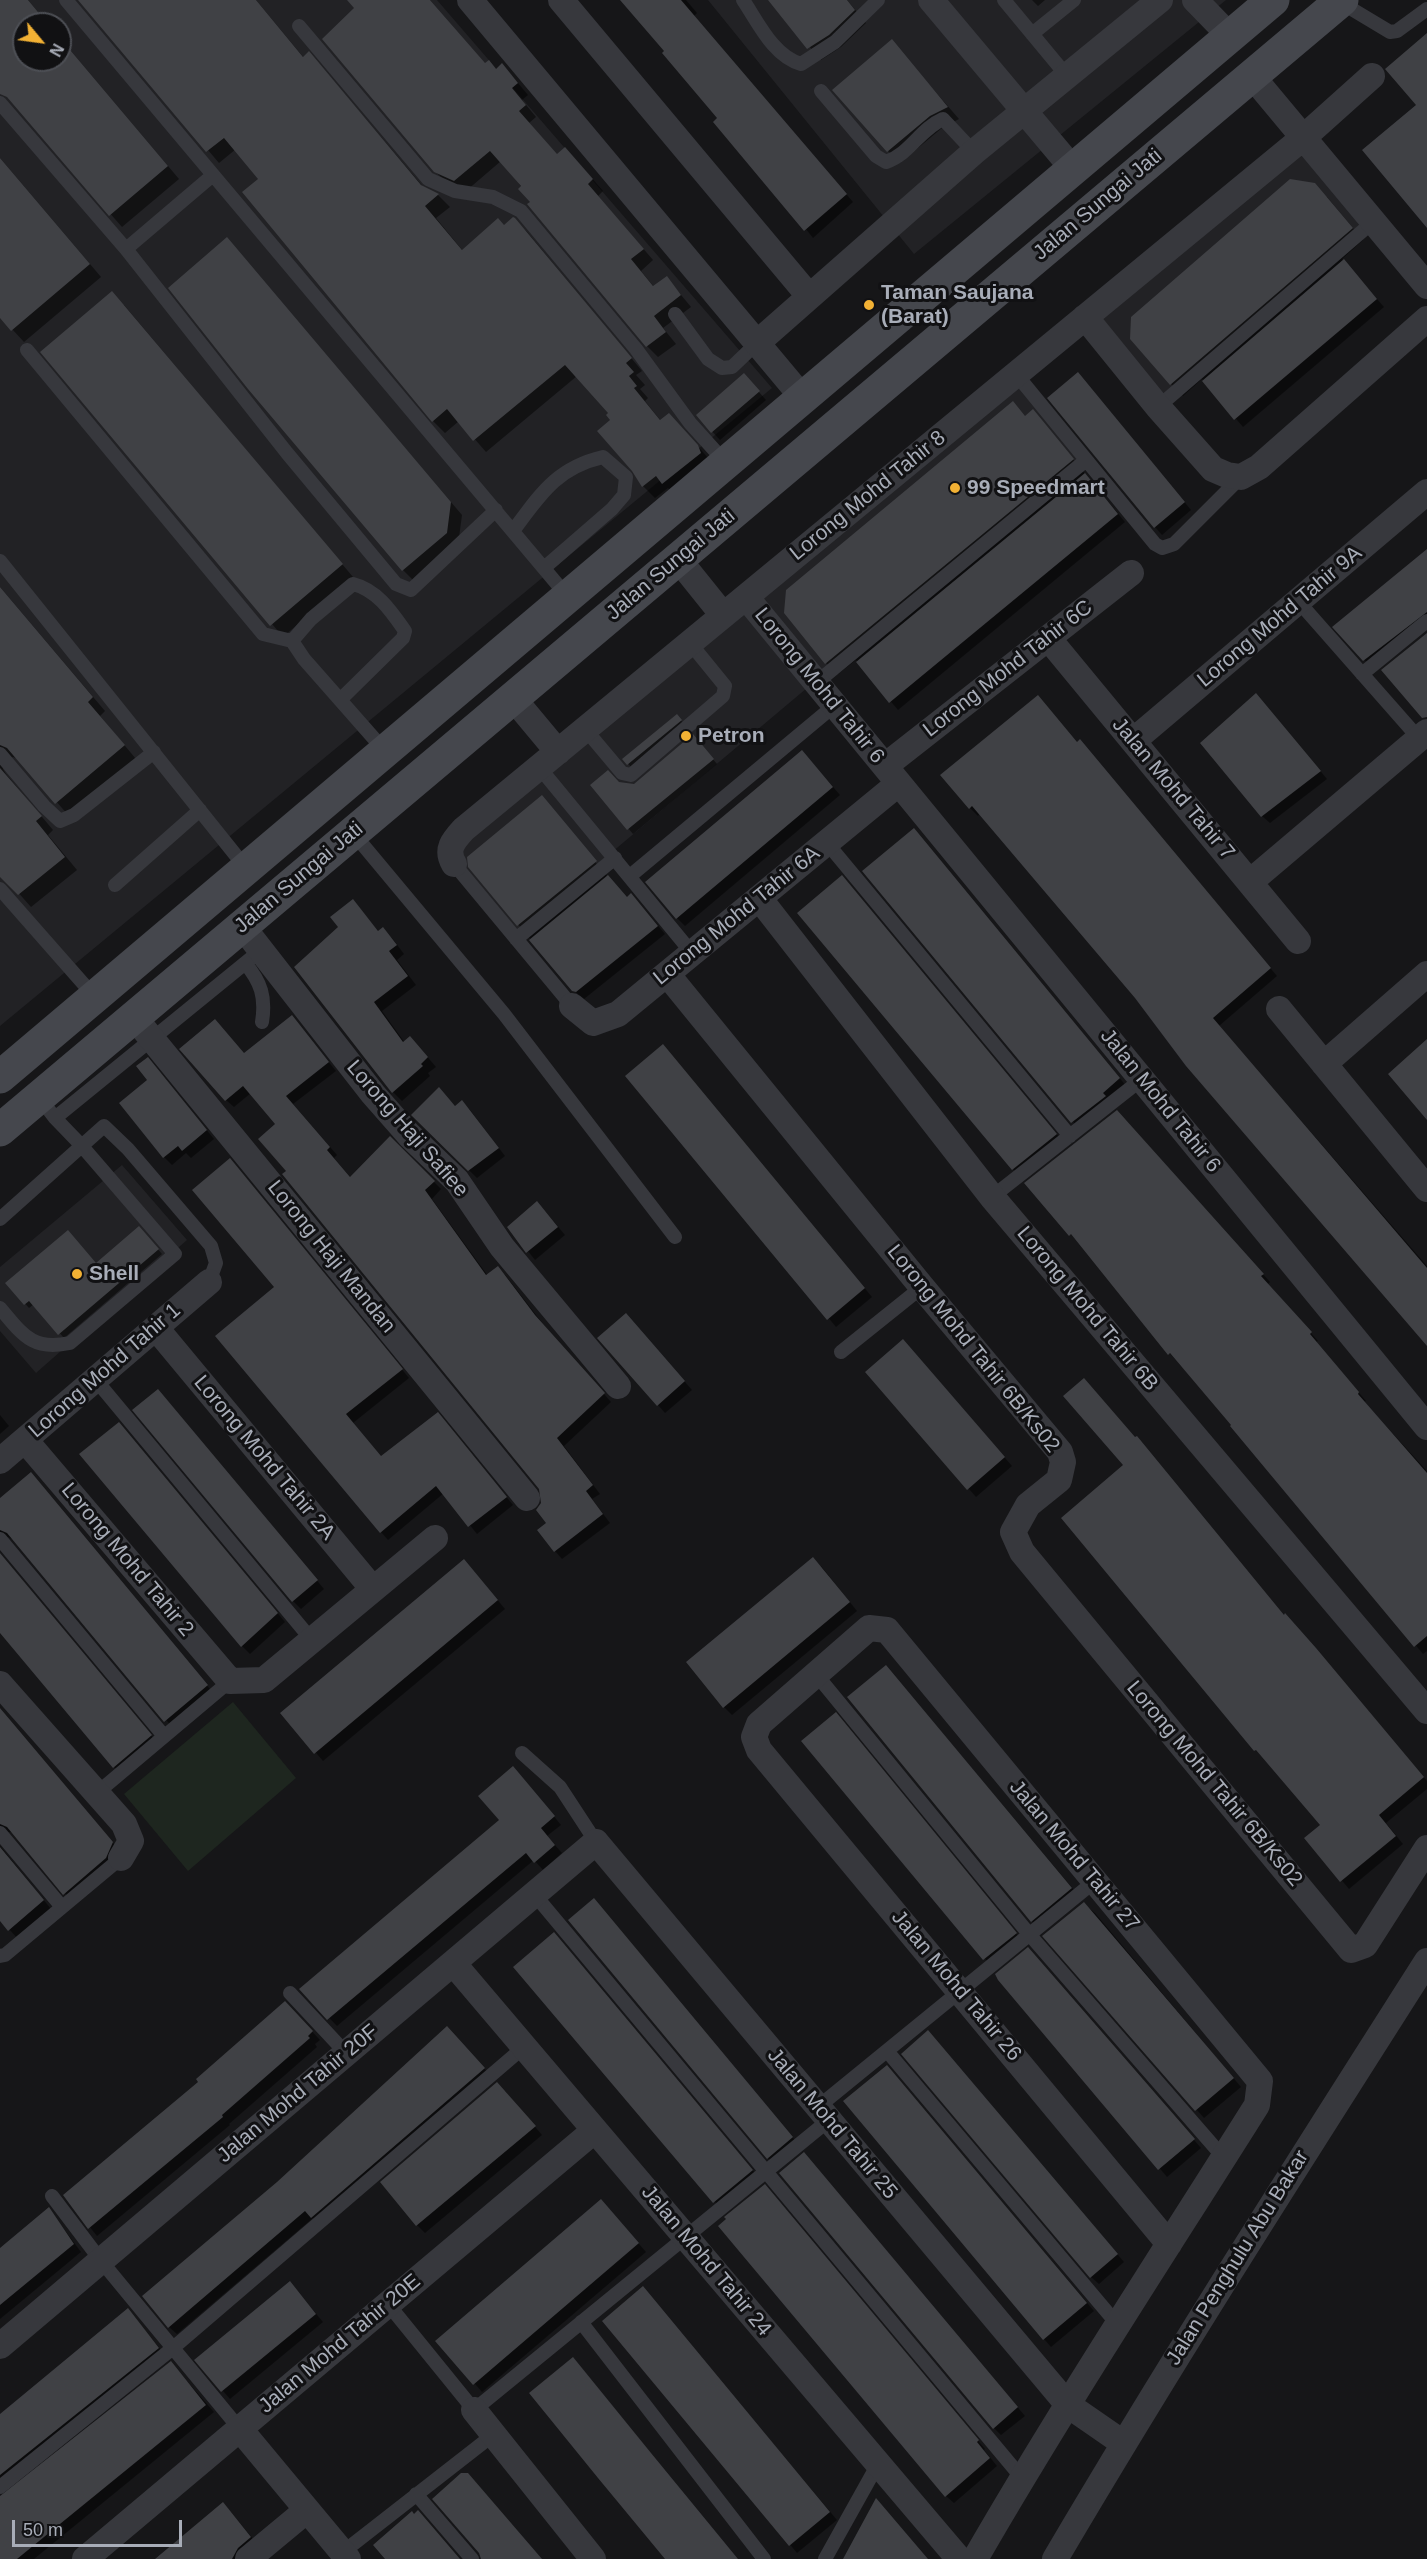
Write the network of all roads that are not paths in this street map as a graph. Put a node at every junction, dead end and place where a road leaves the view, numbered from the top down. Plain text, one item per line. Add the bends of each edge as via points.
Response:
1 (66, 0) edge
2 (470, 0) edge
3 (561, 0) edge
4 (743, 0) edge
5 (878, 0) edge
6 (931, 0) edge
7 (1004, 0) edge
8 (1074, 0) edge
9 (1160, 0) edge
10 (1196, 0) edge
11 (1272, 0) edge
12 (1341, 1) edge
13 (1427, 9) edge
14 (299, 26) dead end
15 (1032, 34) junction
16 (1230, 36) junction
17 (1067, 76) junction
18 (1252, 76) junction
19 (1372, 76) dead end
20 (822, 91) dead end
21 (0, 103) edge
22 (1025, 112) junction
23 (1304, 137) junction
24 (974, 153) junction
25 (1073, 169) junction
26 (213, 175) junction
27 (1374, 221) junction
28 (126, 249) junction
29 (1427, 286) edge
30 (809, 296) junction
31 (675, 314) dead end
32 (1085, 318) junction
33 (1427, 319) edge
34 (757, 343) junction
35 (27, 350) dead end
36 (1016, 374) junction
37 (803, 398) junction
38 (1158, 407) junction
39 (1085, 461) junction
40 (726, 463) junction
41 (1241, 477) junction
42 (1427, 492) edge
43 (496, 510) junction
44 (513, 531) junction
45 (678, 559) junction
46 (0, 561) edge
47 (544, 568) junction
48 (1131, 573) dead end
49 (568, 597) junction
50 (746, 597) junction
51 (1298, 601) junction
52 (723, 615) junction
53 (1427, 621) edge
54 (1048, 638) junction
55 (292, 641) junction
56 (690, 643) junction
57 (1362, 674) junction
58 (816, 683) junction
59 (513, 698) junction
60 (340, 700) junction
61 (834, 705) junction
62 (585, 729) junction
63 (1424, 740) edge
64 (1133, 741) junction
65 (386, 751) junction
66 (154, 752) junction
67 (0, 753) edge
68 (548, 760) junction
69 (892, 775) junction
70 (200, 810) junction
71 (353, 832) junction
72 (827, 843) junction
73 (615, 858) junction
74 (454, 864) joint
75 (247, 868) junction
76 (630, 876) junction
77 (1250, 882) junction
78 (115, 885) dead end
79 (0, 889) edge
80 (759, 898) junction
81 (516, 939) junction
82 (1298, 940) dead end
83 (249, 947) junction
84 (692, 953) junction
85 (667, 974) junction
86 (1427, 974) edge
87 (95, 997) junction
88 (572, 1006) joint
89 (1279, 1009) dead end
90 (262, 1022) dead end
91 (143, 1028) junction
92 (1324, 1064) junction
93 (0, 1077) edge
94 (1142, 1079) junction
95 (47, 1108) junction
96 (0, 1130) edge
97 (1070, 1136) junction
98 (81, 1145) junction
99 (1427, 1189) edge
100 (992, 1197) junction
101 (0, 1219) edge
102 (675, 1237) dead end
103 (209, 1282) joint
104 (922, 1287) junction
105 (0, 1308) edge
106 (156, 1328) junction
107 (841, 1352) dead end
108 (95, 1379) junction
109 (618, 1386) dead end
110 (1427, 1427) edge
111 (25, 1440) junction
112 (0, 1461) edge
113 (527, 1498) dead end
114 (435, 1538) dead end
115 (0, 1539) edge
116 (372, 1588) junction
117 (311, 1639) junction
118 (815, 1673) junction
119 (230, 1681) junction
120 (0, 1684) edge
121 (1427, 1711) edge
122 (164, 1736) junction
123 (522, 1753) dead end
124 (97, 1793) junction
125 (0, 1833) edge
126 (596, 1842) junction
127 (1427, 1848) edge
128 (121, 1858) joint
129 (1095, 1881) junction
130 (534, 1894) junction
131 (62, 1907) junction
132 (1029, 1934) junction
133 (0, 1956) edge
134 (1427, 1961) edge
135 (453, 1963) junction
136 (961, 1990) junction
137 (290, 1993) dead end
138 (524, 2047) junction
139 (887, 2051) junction
140 (345, 2053) junction
141 (823, 2113) junction
142 (595, 2130) junction
143 (1224, 2158) junction
144 (765, 2172) junction
145 (52, 2196) dead end
146 (686, 2237) junction
147 (1169, 2244) junction
148 (102, 2262) junction
149 (388, 2304) junction
150 (581, 2322) junction
151 (1118, 2325) junction
152 (0, 2346) edge
153 (173, 2348) junction
154 (1068, 2406) junction
155 (474, 2410) junction
156 (239, 2428) junction
157 (493, 2434) junction
158 (1123, 2443) junction
159 (878, 2464) junction
160 (1022, 2478) junction
161 (0, 2487) edge
162 (416, 2494) junction
163 (307, 2510) junction
164 (345, 2556) edge
165 (85, 2559) edge
166 (248, 2559) edge
167 (472, 2559) edge
168 (593, 2559) edge
169 (764, 2559) edge
170 (825, 2559) edge
171 (959, 2559) edge
172 (975, 2559) edge
173 (1055, 2559) edge

1 - 26 lane
2 - 34 street
3 - 30 street
4 - 5 lane via 775,45 789,60 801,63 835,42
6 - 22 street
7 - 15 lane
8 - 15 lane
9 - 17 street
10 - 16 street
11 - 16 main road, Jalan Sungai Jati
12 - 13 lane via 1390,32
12 - 18 main road, Jalan Sungai Jati
14 - 40 lane via 428,179 455,191 493,197 521,211
15 - 17 lane
16 - 25 main road, Jalan Sungai Jati
17 - 22 street
18 - 23 street
18 - 45 main road, Jalan Sungai Jati
19 - 23 street, Lorong Mohd Tahir 8
20 - 24 lane via 885,162 900,157 932,124 943,119
21 - 28 lane
22 - 24 street
22 - 25 street
23 - 27 street
23 - 32 street, Lorong Mohd Tahir 8
24 - 30 street
25 - 37 main road, Jalan Sungai Jati
26 - 28 lane
26 - 43 lane
27 - 29 street
27 - 38 lane
28 - 43 lane via 396,584 411,590
30 - 34 street
31 - 34 lane via 708,358 722,368 732,367
32 - 36 street, Lorong Mohd Tahir 8
32 - 38 street
33 - 41 street via 1259,468
34 - 37 street
35 - 55 lane via 263,634
36 - 39 lane
36 - 50 street, Lorong Mohd Tahir 8
37 - 40 main road, Jalan Sungai Jati
38 - 41 street via 1213,468 1227,476
39 - 41 lane via 1162,548 1174,544
39 - 58 lane
40 - 49 main road, Jalan Sungai Jati
42 - 51 street, Lorong Mohd Tahir 9A
43 - 44 lane
44 - 47 lane
44 - 47 lane via 548,484 588,461 603,457 626,477 624,495 612,509
45 - 52 street
45 - 59 main road, Jalan Sungai Jati
46 - 66 lane
47 - 49 lane
48 - 54 street, Lorong Mohd Tahir 6C
49 - 65 main road, Jalan Sungai Jati
50 - 52 street, Lorong Mohd Tahir 8
50 - 58 street, Lorong Mohd Tahir 6
51 - 57 lane
51 - 64 street, Lorong Mohd Tahir 9A
52 - 56 street, Lorong Mohd Tahir 8
53 - 57 lane
54 - 64 street, Jalan Mohd Tahir 7
54 - 69 street, Lorong Mohd Tahir 6C
55 - 60 lane
55 - 60 lane via 311,619 353,584 366,588 389,608 405,631 403,638
56 - 62 street, Lorong Mohd Tahir 8
56 - 62 lane via 724,686 723,696 631,775 622,774
57 - 63 lane
58 - 61 street, Lorong Mohd Tahir 6
59 - 68 street
59 - 71 main road, Jalan Sungai Jati
60 - 65 lane
61 - 69 street, Lorong Mohd Tahir 6
61 - 76 lane
62 - 68 street, Lorong Mohd Tahir 8
63 - 77 street
64 - 77 street, Jalan Mohd Tahir 7
65 - 75 main road, Jalan Sungai Jati
66 - 67 lane via 74,815 60,821
66 - 70 lane
68 - 73 lane
68 - 74 street, Lorong Mohd Tahir 8 via 453,841 449,848
69 - 72 street, Lorong Mohd Tahir 6A
69 - 94 street, Jalan Mohd Tahir 6
70 - 75 lane
70 - 78 lane
71 - 83 main road, Jalan Sungai Jati
71 - 102 lane via 504,1014
72 - 80 street, Lorong Mohd Tahir 6A
72 - 97 lane
73 - 76 lane
73 - 81 lane
74 - 81 lane
75 - 87 main road, Jalan Sungai Jati
76 - 84 lane
77 - 82 street, Jalan Mohd Tahir 7
79 - 87 lane
80 - 84 street, Lorong Mohd Tahir 6A
80 - 100 street, Lorong Mohd Tahir 6B
81 - 88 lane
83 - 90 lane via 254,973 264,994
83 - 91 main road, Jalan Sungai Jati
83 - 109 street, Lorong Haji Safiee via 372,1094 457,1181 502,1247
84 - 85 street, Lorong Mohd Tahir 6A
85 - 88 street, Lorong Mohd Tahir 6A via 618,1014 593,1023
85 - 104 street, Lorong Mohd Tahir 6B/Ks02
86 - 92 street
87 - 93 main road, Jalan Sungai Jati
89 - 92 street
91 - 95 main road, Jalan Sungai Jati
91 - 113 street, Lorong Haji Mandan
92 - 99 street
94 - 97 lane
94 - 110 street, Jalan Mohd Tahir 6
95 - 96 main road, Jalan Sungai Jati
95 - 98 lane
97 - 100 lane
98 - 101 lane
98 - 103 lane via 104,1126 128,1149 211,1246 216,1263
98 - 105 lane via 175,1254 70,1343 50,1347 24,1336
100 - 121 street, Lorong Mohd Tahir 6B
103 - 106 street, Lorong Mohd Tahir 1
104 - 107 lane
104 - 127 street, Lorong Mohd Tahir 6B/Ks02 via 1060,1452 1063,1462 1059,1480 1028,1505 1012,1532 1022,1552 1351,1950 1365,1945
106 - 108 street, Lorong Mohd Tahir 1
106 - 116 street, Lorong Mohd Tahir 2A
108 - 111 street, Lorong Mohd Tahir 1
108 - 117 lane
111 - 112 street, Lorong Mohd Tahir 1
111 - 119 street, Lorong Mohd Tahir 2
114 - 116 street
115 - 122 lane
116 - 117 street
117 - 119 street via 264,1680
118 - 129 street, Jalan Mohd Tahir 27 via 869,1628 887,1630
118 - 132 lane
118 - 136 street, Jalan Mohd Tahir 26 via 759,1724 754,1737 759,1750
119 - 122 lane
120 - 124 street
122 - 124 lane
123 - 126 lane via 560,1787
124 - 128 street via 124,1824 131,1841
125 - 131 lane
126 - 130 street, Jalan Mohd Tahir 20F
126 - 141 street, Jalan Mohd Tahir 25
128 - 131 lane
129 - 132 lane
129 - 143 street, Jalan Mohd Tahir 27 via 1260,2081 1257,2105
130 - 135 street, Jalan Mohd Tahir 20F
130 - 144 lane
131 - 133 lane
132 - 136 lane
132 - 143 lane
134 - 158 street, Jalan Penghulu Abu Bakar
135 - 138 street, Jalan Mohd Tahir 24
135 - 140 street, Jalan Mohd Tahir 20F
136 - 139 lane
136 - 147 street, Jalan Mohd Tahir 26
137 - 140 lane
138 - 142 street, Jalan Mohd Tahir 24
138 - 153 lane
139 - 141 lane
139 - 151 lane
140 - 148 street, Jalan Mohd Tahir 20F
141 - 144 lane
141 - 154 street, Jalan Mohd Tahir 25
142 - 146 street, Jalan Mohd Tahir 24
142 - 149 street, Jalan Mohd Tahir 20E
143 - 147 street
144 - 146 lane
144 - 160 lane
145 - 148 lane
146 - 150 lane
146 - 159 street, Jalan Mohd Tahir 24
147 - 151 street
148 - 152 street, Jalan Mohd Tahir 20F
148 - 153 lane
149 - 155 lane
149 - 156 street, Jalan Mohd Tahir 20E
150 - 155 lane
150 - 169 lane
151 - 154 street
153 - 156 lane
153 - 161 lane
154 - 158 street, Jalan Mohd Tahir 25
154 - 160 street
155 - 157 street
156 - 163 street
156 - 165 street, Jalan Mohd Tahir 20E
157 - 162 lane
157 - 168 street
158 - 173 street, Jalan Penghulu Abu Bakar
159 - 170 lane
159 - 171 street, Jalan Mohd Tahir 24
160 - 172 street
162 - 164 lane
162 - 167 lane
163 - 164 street
163 - 166 street

